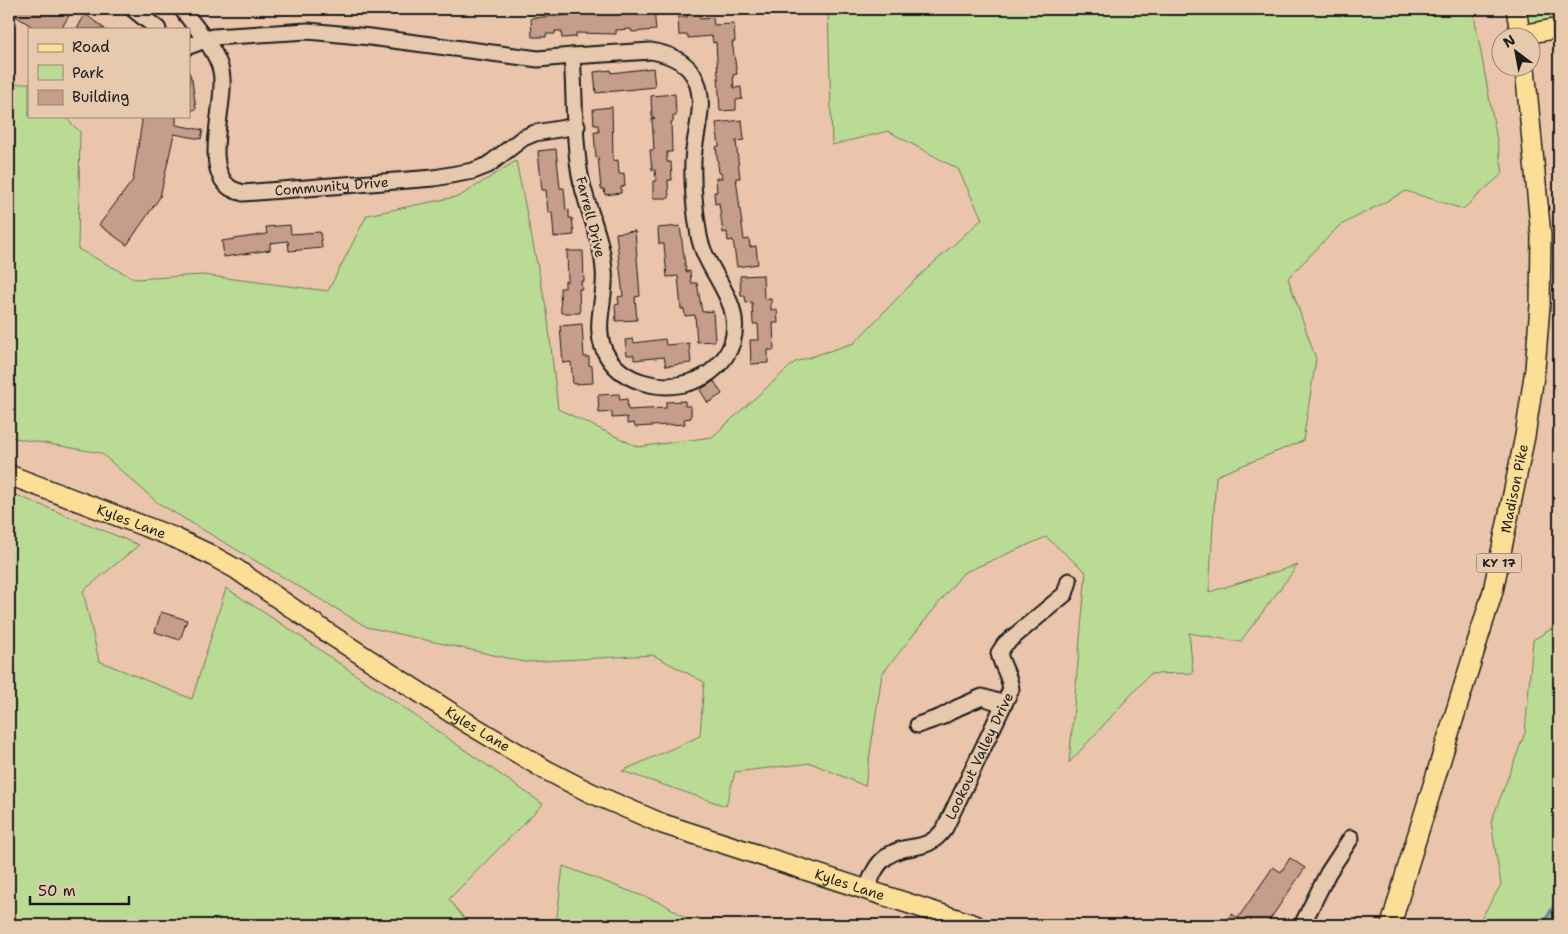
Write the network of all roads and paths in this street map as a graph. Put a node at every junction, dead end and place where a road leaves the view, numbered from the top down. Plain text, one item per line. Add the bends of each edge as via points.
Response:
1 (133, 9) edge
2 (182, 9) edge
3 (1516, 9) edge
4 (157, 28) edge
5 (1520, 28) edge
6 (1559, 28) edge
7 (1540, 32) edge
8 (205, 40) junction
9 (190, 46) edge
10 (572, 56) junction
11 (1526, 78) edge
12 (577, 126) junction
13 (9, 475) edge
14 (1069, 581) dead end
15 (1004, 704) junction
16 (918, 725) dead end
17 (1351, 838) dead end
18 (867, 889) junction
19 (975, 925) edge
20 (1302, 925) edge
21 (1391, 925) edge

1 - 4 street
2 - 8 street
3 - 5 main road
6 - 7 main road
8 - 9 street, Farrell Drive
8 - 10 street, Farrell Drive via 308,31 538,59
8 - 12 street, Community Drive via 221,68 223,84 217,120 219,170 229,187 243,192 434,178 472,171 488,166 535,133
10 - 12 street, Farrell Drive
10 - 12 street, Farrell Drive via 651,51 676,59 695,78 701,106 693,160 699,238 728,297 735,329 732,343 722,360 713,370 694,381 663,385 641,382 623,374 605,352 600,338 604,269 598,237 584,195
11 - 21 main road, Madison Pike / KY 17 via 1541,236 1540,306 1527,427 1493,591
13 - 18 main road, Kyles Lane via 173,537 209,554 464,721 589,792 663,824
14 - 15 street, Lookout Valley Drive via 1066,594 1005,644 999,653 1009,674 1011,689
15 - 16 street via 982,698
15 - 18 street, Lookout Valley Drive via 937,840 924,847 901,850 884,859
17 - 20 street via 1328,873
18 - 19 main road, Kyles Lane

